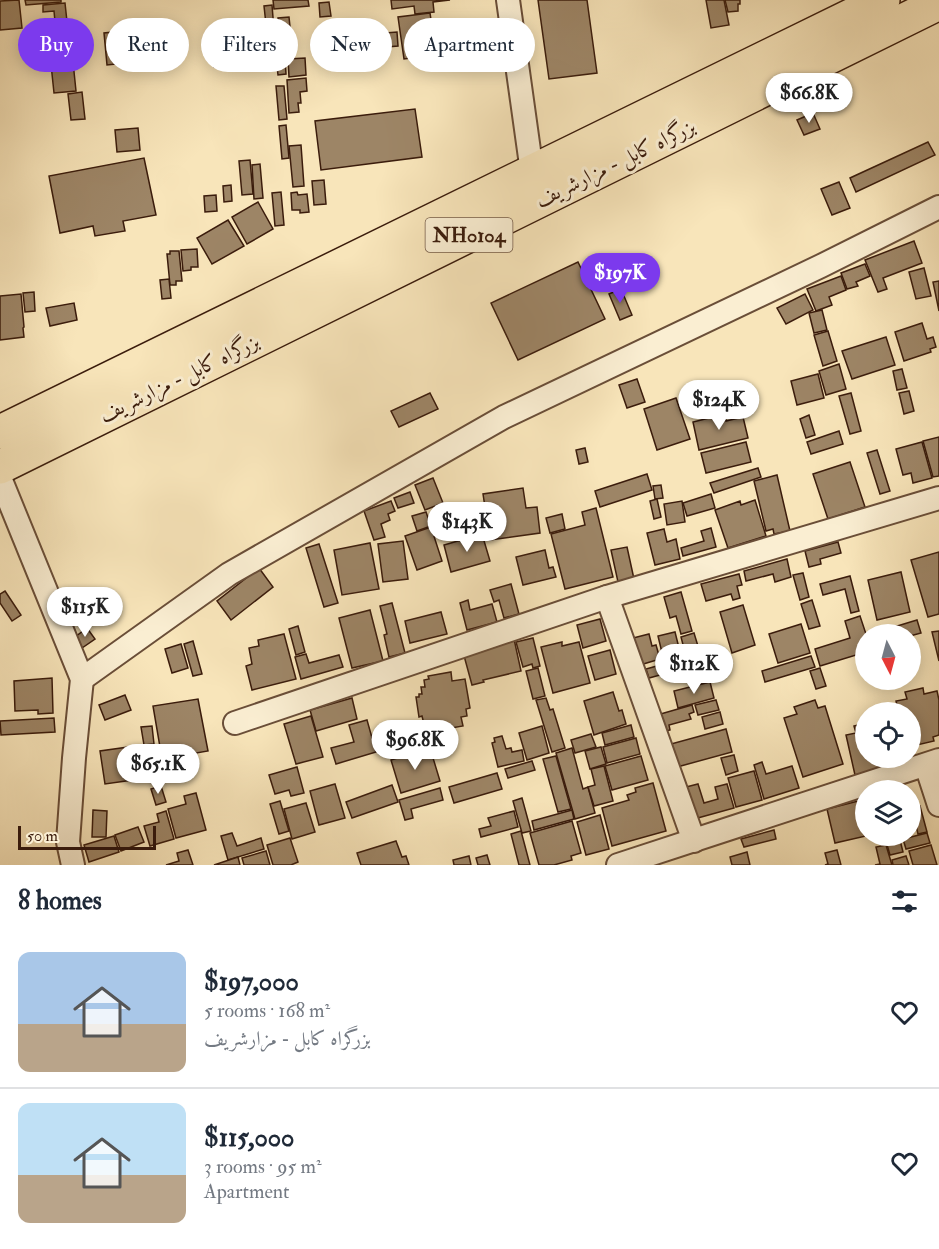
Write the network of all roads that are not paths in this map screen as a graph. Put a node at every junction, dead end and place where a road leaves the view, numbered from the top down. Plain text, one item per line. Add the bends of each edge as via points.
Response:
1 (508, 0) edge
2 (883, 0) edge
3 (934, 9) edge
4 (532, 172) junction
5 (939, 207) edge
6 (0, 432) edge
7 (0, 467) edge
8 (0, 478) edge
9 (939, 498) edge
10 (607, 597) junction
11 (82, 679) junction
12 (235, 723) dead end
13 (933, 762) edge
14 (939, 805) edge
15 (694, 840) junction
16 (73, 865) edge
17 (618, 865) edge

1 - 4 street
2 - 4 highway, بزرگراه کابل - مزارشریف / NH0104
3 - 7 highway, بزرگراه کابل - مزارشریف / NH0104
4 - 6 highway, بزرگراه کابل - مزارشریف / NH0104
5 - 11 street via 504,417 229,574
8 - 11 street
9 - 10 street
10 - 12 street
10 - 15 street
11 - 16 street via 68,842
13 - 14 street
13 - 15 street
15 - 17 street

